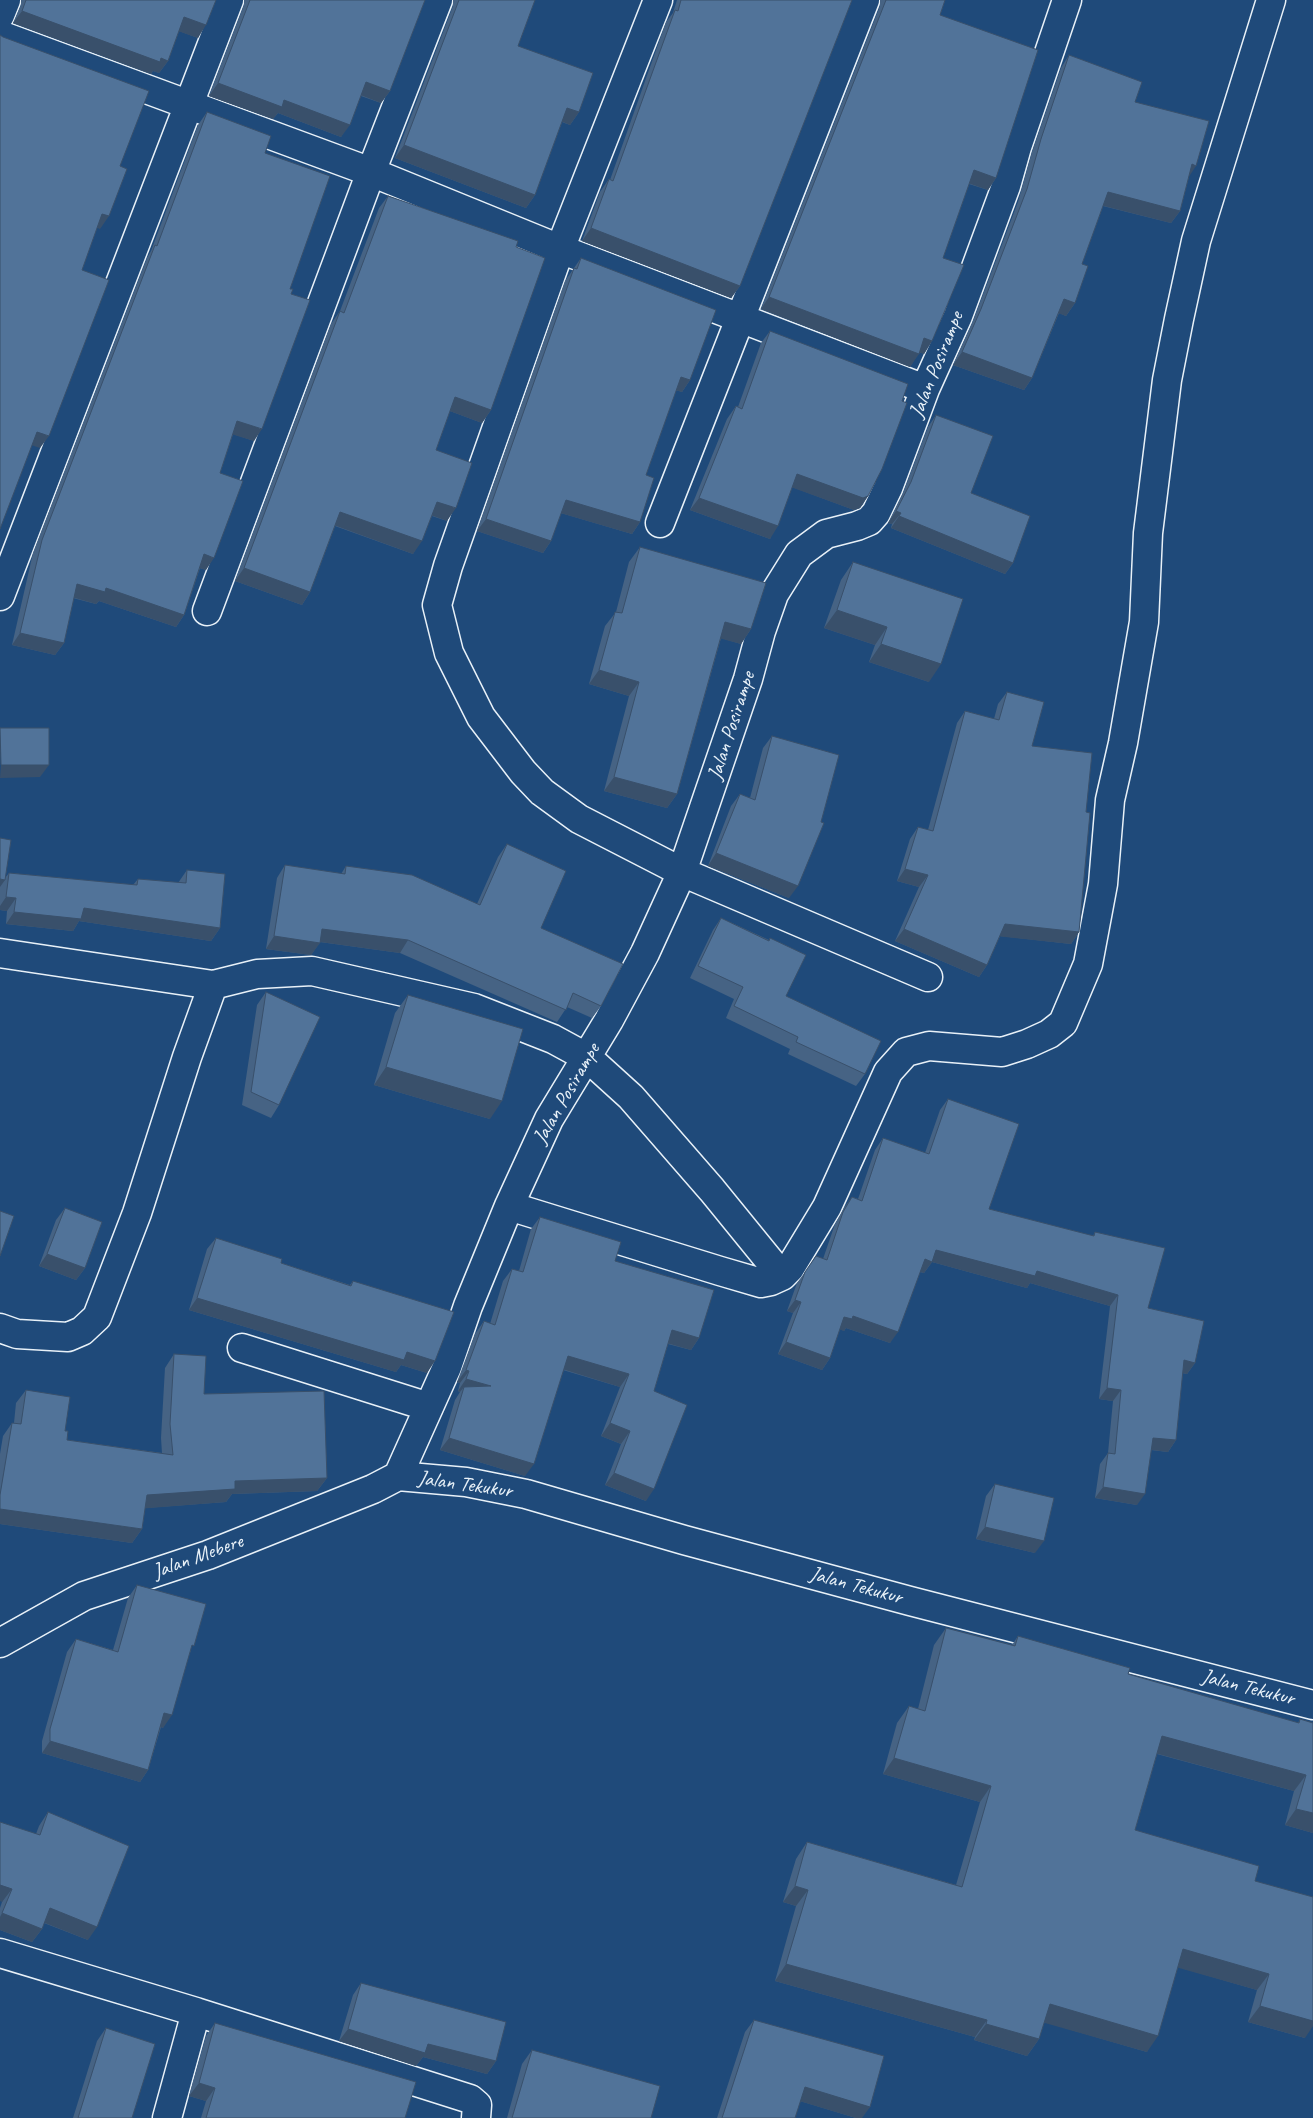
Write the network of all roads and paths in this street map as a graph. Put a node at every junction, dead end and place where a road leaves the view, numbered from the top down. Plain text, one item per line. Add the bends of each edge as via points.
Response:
1 (6, 0) edge
2 (229, 0) edge
3 (438, 0) edge
4 (658, 0) edge
5 (865, 0) edge
6 (1067, 0) edge
7 (1271, 0) edge
8 (0, 15) edge
9 (0, 36) edge
10 (188, 103) junction
11 (371, 172) junction
12 (560, 249) junction
13 (738, 319) junction
14 (925, 389) junction
15 (660, 523) dead end
16 (0, 596) edge
17 (207, 611) dead end
18 (682, 872) junction
19 (0, 953) edge
20 (928, 977) dead end
21 (213, 985) junction
22 (588, 1058) junction
23 (508, 1206) junction
24 (782, 1276) junction
25 (0, 1328) edge
26 (242, 1348) dead end
27 (429, 1407) junction
28 (398, 1476) junction
29 (0, 1643) edge
30 (1313, 1705) edge
31 (0, 1953) edge
32 (196, 2012) junction
33 (167, 2118) edge
34 (476, 2118) edge

1 - 8 street
2 - 10 street
3 - 11 street
4 - 12 street
5 - 13 street
6 - 14 street, Jalan Posirampe via 1006,186 958,316
7 - 24 street via 1196,241 1167,380 1149,524 1144,622 1110,800 1106,857 1088,964 1063,1023 1028,1044 992,1053 929,1046 906,1052 888,1072 827,1207
9 - 10 street
10 - 11 street
10 - 16 street
11 - 12 street
11 - 17 street
12 - 13 street
12 - 18 street via 475,485 436,605 449,653 481,717 542,792 579,818
13 - 14 street
13 - 15 street
14 - 18 street, Jalan Posirampe via 876,513 857,526 820,537 799,554 774,594
18 - 20 street
18 - 22 street, Jalan Posirampe via 644,953
19 - 21 street
21 - 22 street via 257,974 312,972 474,1008 553,1039
21 - 25 street via 137,1213 97,1317 82,1331 68,1337 16,1334
22 - 23 street, Jalan Posirampe via 549,1119
22 - 24 street via 631,1097
23 - 24 street via 761,1282
23 - 27 street, Jalan Posirampe
26 - 27 street
27 - 28 street, Jalan Posirampe
28 - 29 street, Jalan Mebere via 208,1555 84,1596
28 - 30 street, Jalan Tekukur via 466,1482 526,1494 910,1601
31 - 32 street
32 - 33 street
32 - 34 street via 470,2099 478,2105

